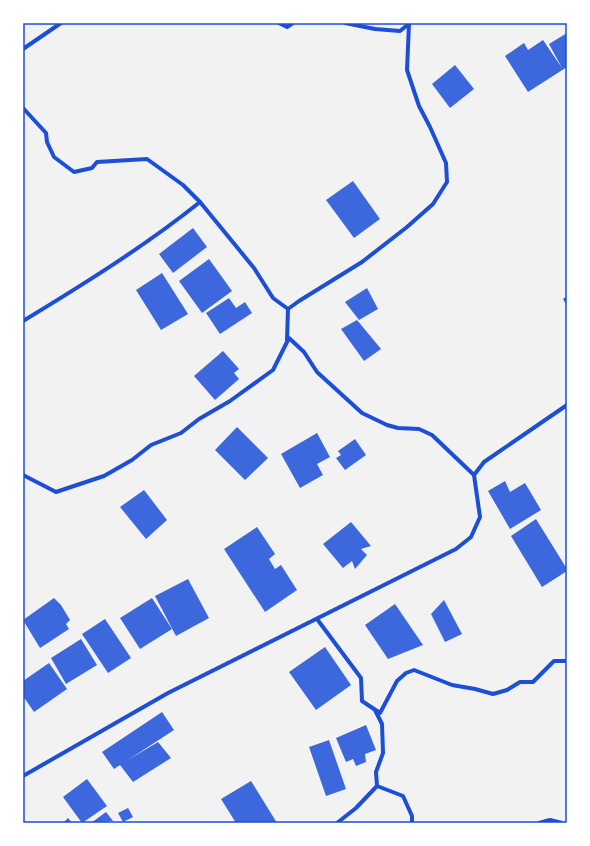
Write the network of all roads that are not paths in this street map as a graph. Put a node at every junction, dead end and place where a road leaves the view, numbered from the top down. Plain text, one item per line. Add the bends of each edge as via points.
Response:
1 (62, 23) edge
2 (279, 23) edge
3 (293, 23) edge
4 (345, 23) edge
5 (410, 23) edge
6 (23, 49) edge
7 (23, 108) edge
8 (200, 202) junction
9 (288, 309) junction
10 (23, 321) edge
11 (286, 342) junction
12 (567, 405) edge
13 (23, 475) edge
14 (474, 475) junction
15 (317, 618) junction
16 (567, 661) edge
17 (374, 709) junction
18 (23, 776) edge
19 (377, 786) junction
20 (337, 823) edge
21 (412, 823) edge
22 (539, 823) edge
23 (562, 823) edge
24 (567, 823) edge

1 - 6 street
2 - 3 street via 288,27
4 - 5 street via 400,31
5 - 9 street via 407,70 419,106 446,163 447,182 433,204 407,227 362,262
7 - 8 street via 46,133 54,157 74,172 92,168 97,162 147,159 183,185
8 - 9 street via 254,268 273,298
8 - 10 street via 86,282
9 - 11 street
11 - 13 street via 273,370 182,433 151,445 132,460 104,476 56,492
11 - 14 street via 289,338 304,352 317,372 362,413 387,425 419,429 432,435
12 - 14 street via 484,462
14 - 15 street via 480,517 471,537 456,549
15 - 17 street via 360,678 362,701
15 - 18 street via 168,693
16 - 17 street via 554,661 533,682 520,682 493,694 452,685 414,670 397,681 380,713
17 - 19 street via 382,724 383,753 376,772
19 - 20 street
19 - 21 street via 403,796 412,816
22 - 23 street via 550,820
23 - 24 street

